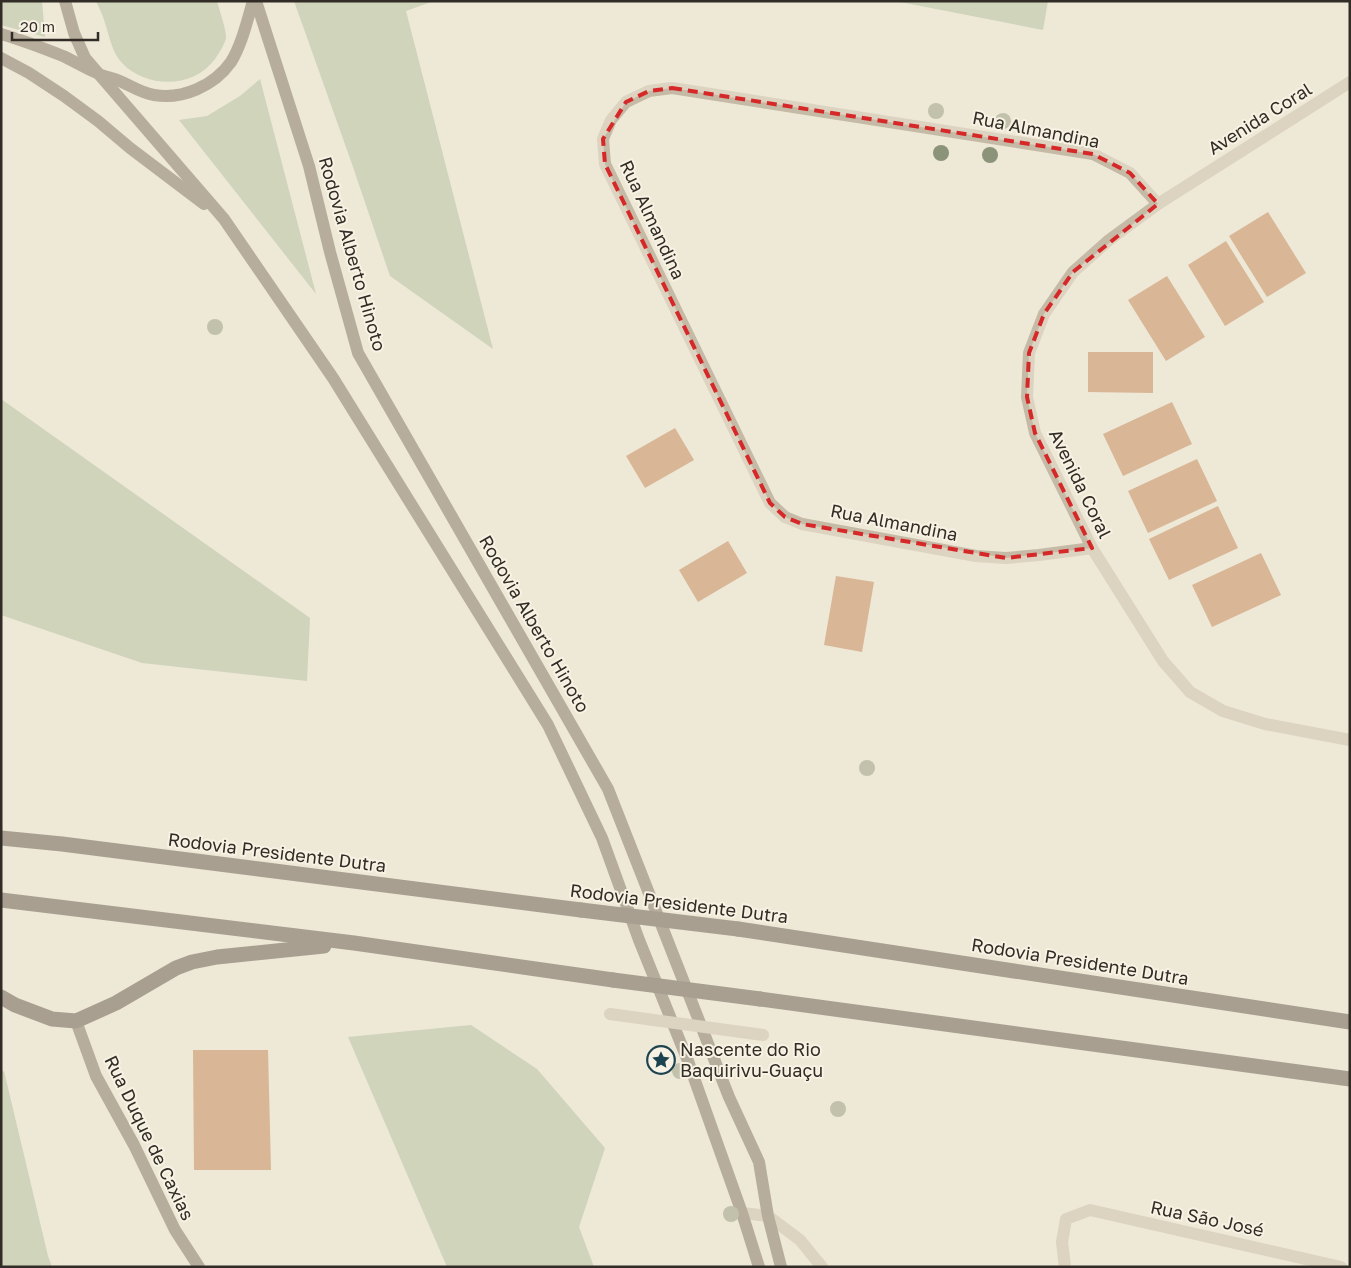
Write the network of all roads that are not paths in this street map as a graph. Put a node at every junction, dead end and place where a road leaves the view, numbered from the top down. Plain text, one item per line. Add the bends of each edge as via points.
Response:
1 (65, 1) edge
2 (255, 1) edge
3 (1, 34) edge
4 (1, 58) edge
5 (97, 74) junction
6 (1350, 82) edge
7 (1158, 204) junction
8 (224, 219) junction
9 (1092, 548) junction
10 (1350, 740) edge
11 (1, 838) edge
12 (1, 900) edge
13 (354, 943) junction
14 (1, 997) edge
15 (610, 1014) dead end
16 (76, 1021) junction
17 (1350, 1022) edge
18 (763, 1035) dead end
19 (1350, 1079) edge
20 (742, 1213) junction
21 (768, 1216) junction
22 (198, 1267) edge
23 (759, 1267) edge
24 (780, 1267) edge
25 (822, 1267) edge
26 (1065, 1267) edge
27 (1340, 1267) edge

1 - 5 main road via 74,33 85,58
2 - 5 main road via 230,62 220,75 191,92 155,95
2 - 21 main road, Rodovia Alberto Hinoto via 309,166 358,352 608,789 729,1097 759,1162
3 - 5 main road via 62,56
4 - 8 main road via 98,120
5 - 8 main road
6 - 7 street, Avenida Coral
7 - 9 street, Avenida Coral via 1073,272 1044,314 1029,353 1028,397 1035,433
7 - 9 street, Rua Almandina via 1130,173 1093,154 672,88 649,90 626,102 611,120 603,139 605,164 770,503 785,517 802,524 976,556 1006,558
8 - 20 main road via 332,378 548,725 602,838 688,1061
9 - 10 street, Avenida Coral via 1163,661 1190,692 1223,711 1265,724
11 - 17 highway, Rodovia Presidente Dutra, bridge via 738,929
12 - 13 highway
13 - 16 highway via 217,956 192,962
13 - 19 highway, bridge
14 - 16 highway via 52,1020
15 - 18 street, bridge
16 - 22 main road, Rua Duque de Caxias via 96,1076 175,1230
20 - 21 street
20 - 23 main road
21 - 24 main road, Rodovia Alberto Hinoto
21 - 25 street via 800,1240
26 - 27 street, Rua São José via 1062,1242 1066,1219 1090,1210

